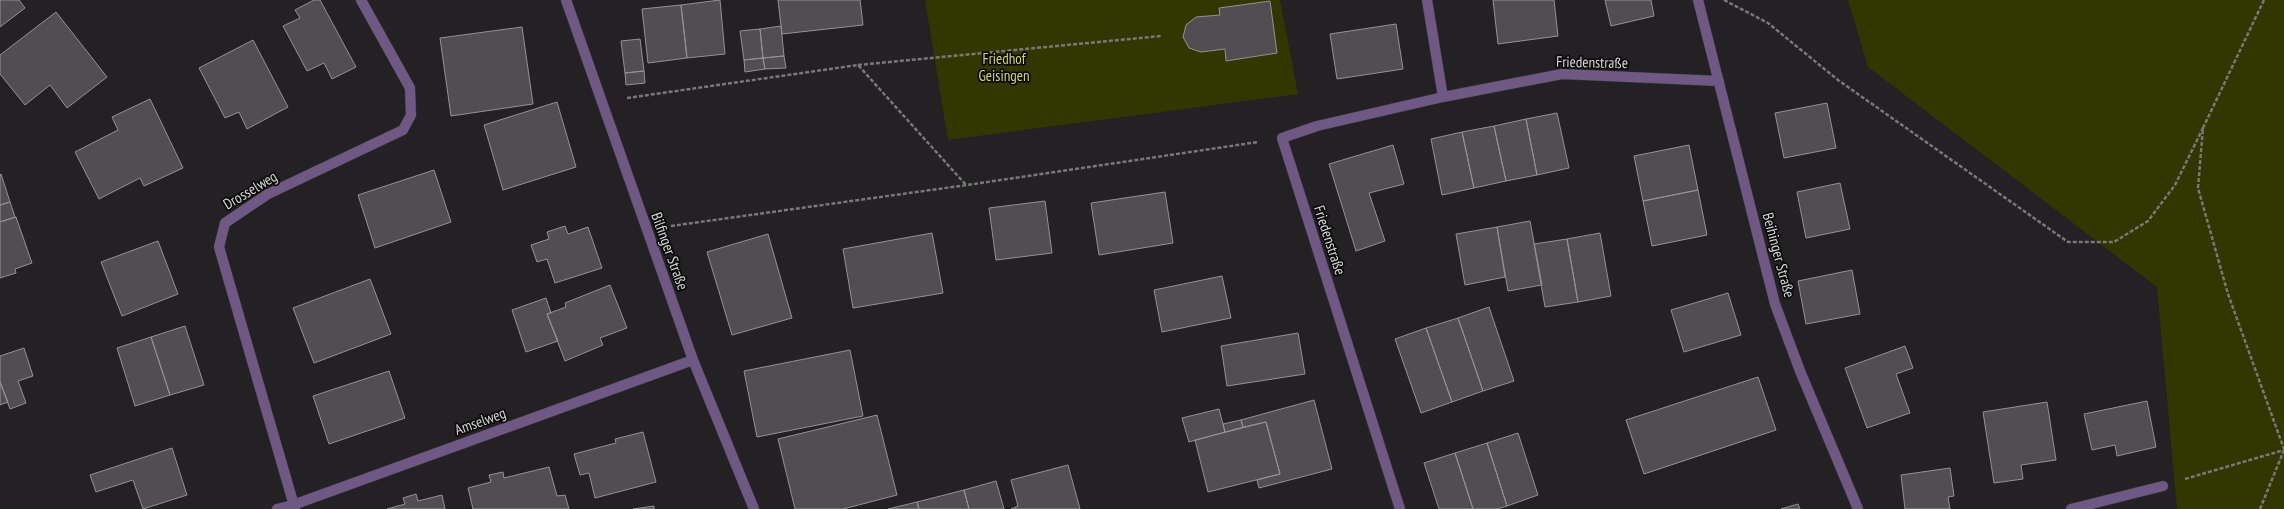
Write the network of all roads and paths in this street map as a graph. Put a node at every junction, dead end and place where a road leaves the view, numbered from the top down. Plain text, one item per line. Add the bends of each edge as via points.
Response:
1 (360, 0) edge
2 (566, 0) edge
3 (1428, 0) edge
4 (1698, 0) edge
5 (1723, 0) edge
6 (2264, 0) edge
7 (1161, 36) dead end
8 (858, 65) junction
9 (1719, 82) junction
10 (1443, 97) junction
11 (602, 101) junction
12 (2203, 128) junction
13 (1282, 138) junction
14 (967, 185) junction
15 (645, 229) junction
16 (693, 360) junction
17 (2284, 450) edge
18 (2163, 486) joint
19 (294, 507) edge
20 (277, 509) edge
21 (754, 509) edge
22 (1400, 509) edge
23 (1858, 509) edge
24 (2071, 509) edge
25 (2260, 509) edge

1 - 19 street, Drosselweg via 410,88 411,116 403,130 268,194 225,223 220,247
2 - 11 street, Bilfinger Straße
3 - 10 street
4 - 9 street, Beihinger Straße
5 - 12 path via 1768,23 1838,80 2068,242 2114,242 2148,221 2175,185
6 - 12 path
7 - 8 path
8 - 11 path
8 - 14 path
9 - 10 street, Friedenstraße via 1562,74
9 - 23 street, Beihinger Straße via 1776,304 1800,372
10 - 13 street, Friedenstraße via 1317,126
11 - 15 street, Bilfinger Straße
12 - 17 path via 2198,188 2228,294
13 - 14 path
13 - 22 street, Friedenstraße
14 - 15 path
15 - 16 street, Bilfinger Straße
16 - 19 street, Amselweg
16 - 21 street, Bilfinger Straße
17 - 18 path
17 - 25 path
18 - 24 street
19 - 20 street, Amselweg

